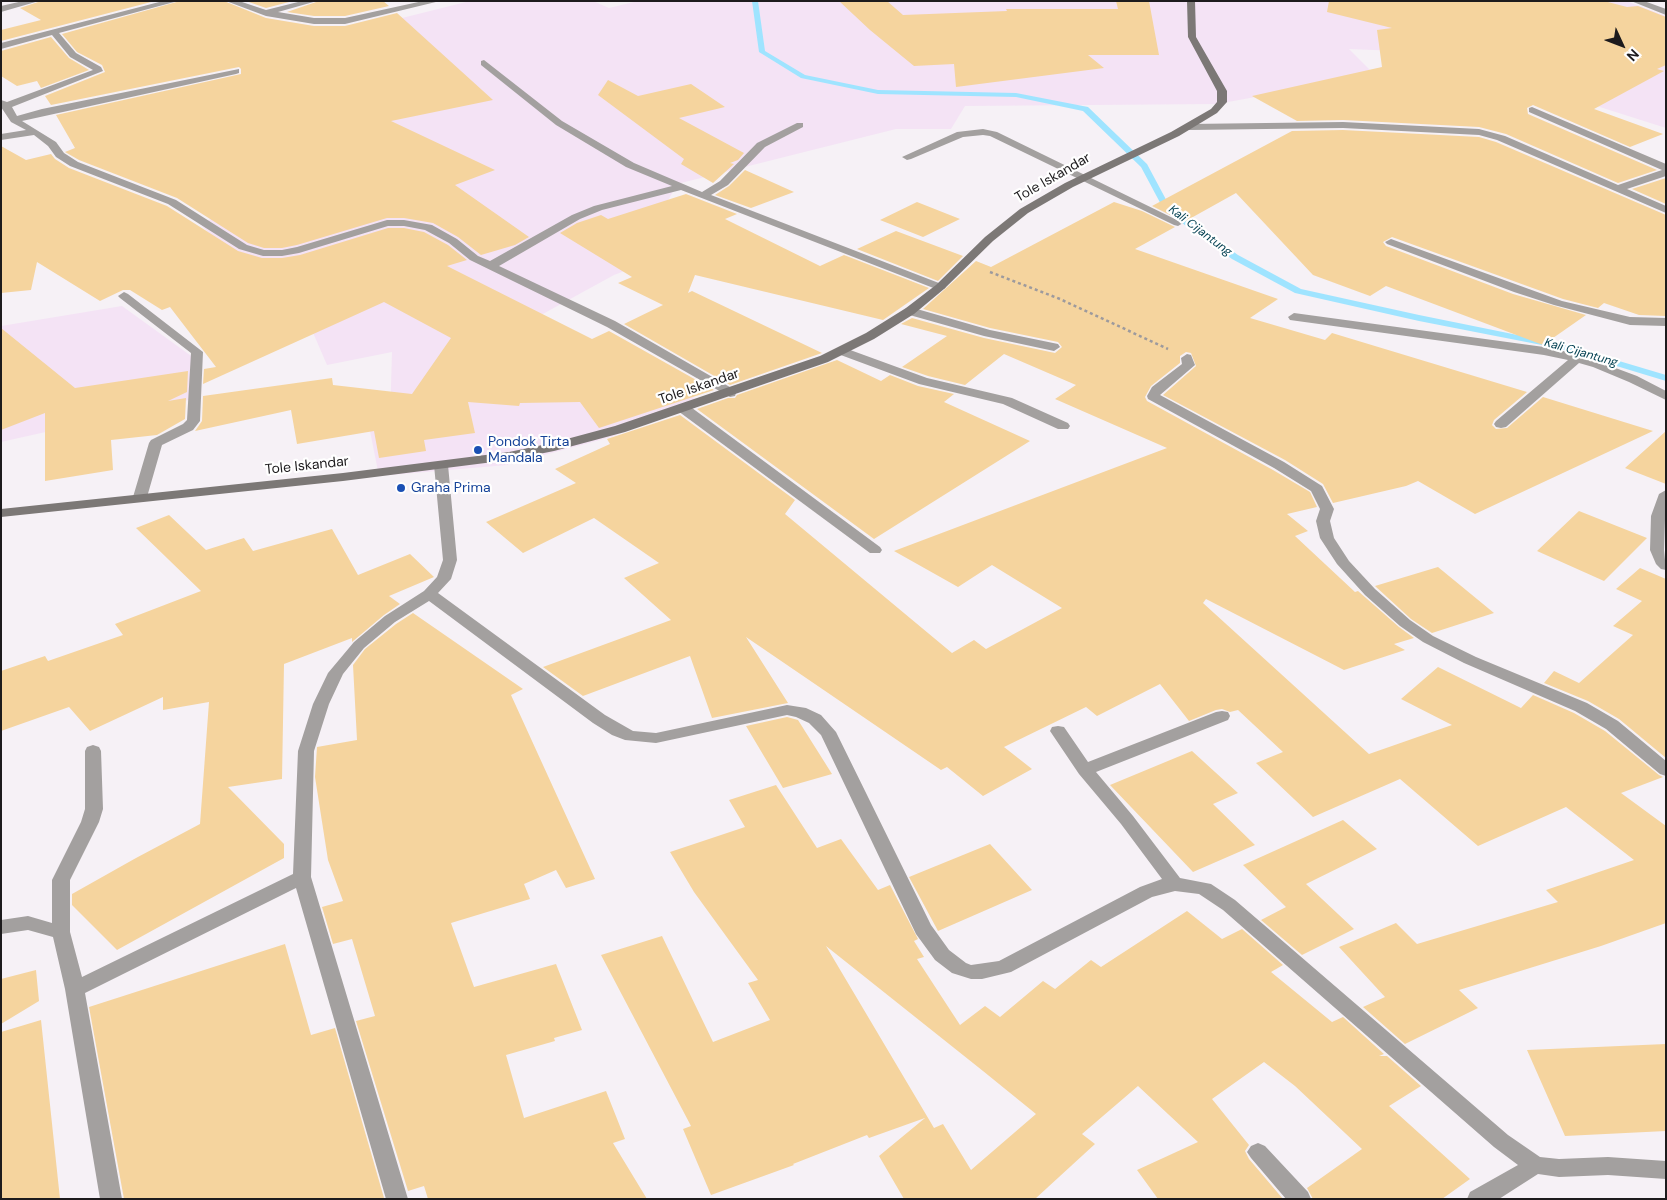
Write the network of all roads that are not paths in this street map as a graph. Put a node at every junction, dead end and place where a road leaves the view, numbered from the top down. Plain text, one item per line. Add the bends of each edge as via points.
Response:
1 (35, 1) edge
2 (174, 1) edge
3 (230, 1) edge
4 (313, 1) edge
5 (436, 1) edge
6 (1190, 1) edge
7 (1636, 1) edge
8 (1, 9) edge
9 (266, 12) junction
10 (1666, 12) edge
11 (54, 32) junction
12 (1, 46) edge
13 (484, 63) dead end
14 (236, 71) dead end
15 (4, 105) edge
16 (1532, 110) dead end
17 (14, 120) junction
18 (800, 125) dead end
19 (1189, 127) junction
20 (36, 132) junction
21 (1, 136) edge
22 (907, 158) dead end
23 (1666, 170) edge
24 (1083, 178) junction
25 (682, 187) junction
26 (1618, 189) junction
27 (703, 196) junction
28 (1666, 210) edge
29 (1178, 223) dead end
30 (1391, 242) dead end
31 (490, 266) junction
32 (940, 287) junction
33 (124, 296) dead end
34 (910, 311) junction
35 (1294, 317) dead end
36 (1666, 322) edge
37 (1054, 348) dead end
38 (842, 351) junction
39 (1187, 358) road end
40 (1578, 358) junction
41 (730, 392) junction
42 (1666, 396) edge
43 (683, 408) junction
44 (1501, 424) dead end
45 (1063, 426) dead end
46 (441, 465) junction
47 (1666, 494) edge
48 (140, 496) junction
49 (1, 513) edge
50 (876, 550) dead end
51 (1666, 566) edge
52 (429, 594) junction
53 (1222, 716) dead end
54 (1058, 731) dead end
55 (93, 751) dead end
56 (1085, 770) junction
57 (1666, 770) edge
58 (302, 877) junction
59 (1175, 884) junction
60 (1, 928) edge
61 (61, 932) junction
62 (75, 989) junction
63 (1258, 1152) dead end
64 (1535, 1164) junction
65 (1666, 1170) edge
66 (110, 1199) edge
67 (397, 1199) edge
68 (1300, 1199) edge
69 (1478, 1199) edge

1 - 8 street
2 - 11 street
3 - 9 street
4 - 9 street
5 - 9 street via 345,21 314,21
6 - 19 main road, Tole Iskandar via 1192,37 1219,86 1222,102
7 - 10 street
11 - 12 street
11 - 15 street via 73,55 98,71
13 - 25 street via 559,123 630,165
14 - 17 street
15 - 17 street
16 - 23 street
17 - 20 street
18 - 27 street via 762,145 724,183
19 - 24 main road, Tole Iskandar
19 - 26 street via 1334,125 1469,131 1501,138
20 - 21 street
20 - 31 street via 74,164 172,202 243,247 264,252 293,252 387,223 404,223 422,225 438,232
22 - 24 street via 961,134 983,132
23 - 26 street
24 - 29 street
24 - 32 main road, Tole Iskandar via 1024,211 989,239
25 - 27 street
25 - 31 street via 576,216
26 - 28 street
27 - 32 street
30 - 36 street via 1558,303 1630,321
31 - 41 street via 611,324
32 - 34 main road, Tole Iskandar
33 - 48 street via 197,352 193,421 188,427 156,443
34 - 37 street
34 - 38 main road, Tole Iskandar
35 - 40 street via 1520,346
38 - 41 main road, Tole Iskandar
38 - 45 street via 923,382 1007,401
39 - 57 street via 1189,365 1156,390 1153,396 1317,489 1327,509 1323,521 1328,538 1344,564 1405,623 1428,639 1470,660 1581,707 1612,725
40 - 42 street via 1633,379
40 - 44 street
41 - 43 main road, Tole Iskandar
43 - 46 main road, Tole Iskandar via 554,447
43 - 50 street
46 - 48 main road, Tole Iskandar
46 - 52 street via 450,560 444,579
47 - 51 street via 1658,516 1657,550
48 - 49 main road, Tole Iskandar
52 - 58 street via 390,619 359,646 336,673 321,704 306,750
52 - 59 street via 599,719 631,736 656,738 787,710 815,719 828,732 923,929 942,956 959,968 982,972 1004,967 1146,892
53 - 56 street
54 - 56 street
55 - 61 street via 94,810 61,880
56 - 59 street
58 - 62 street
58 - 67 street
59 - 64 street via 1192,886 1217,896 1501,1141
60 - 61 street via 28,923
61 - 62 street
62 - 66 street
63 - 68 street
64 - 65 street via 1560,1168 1608,1166
64 - 69 street

